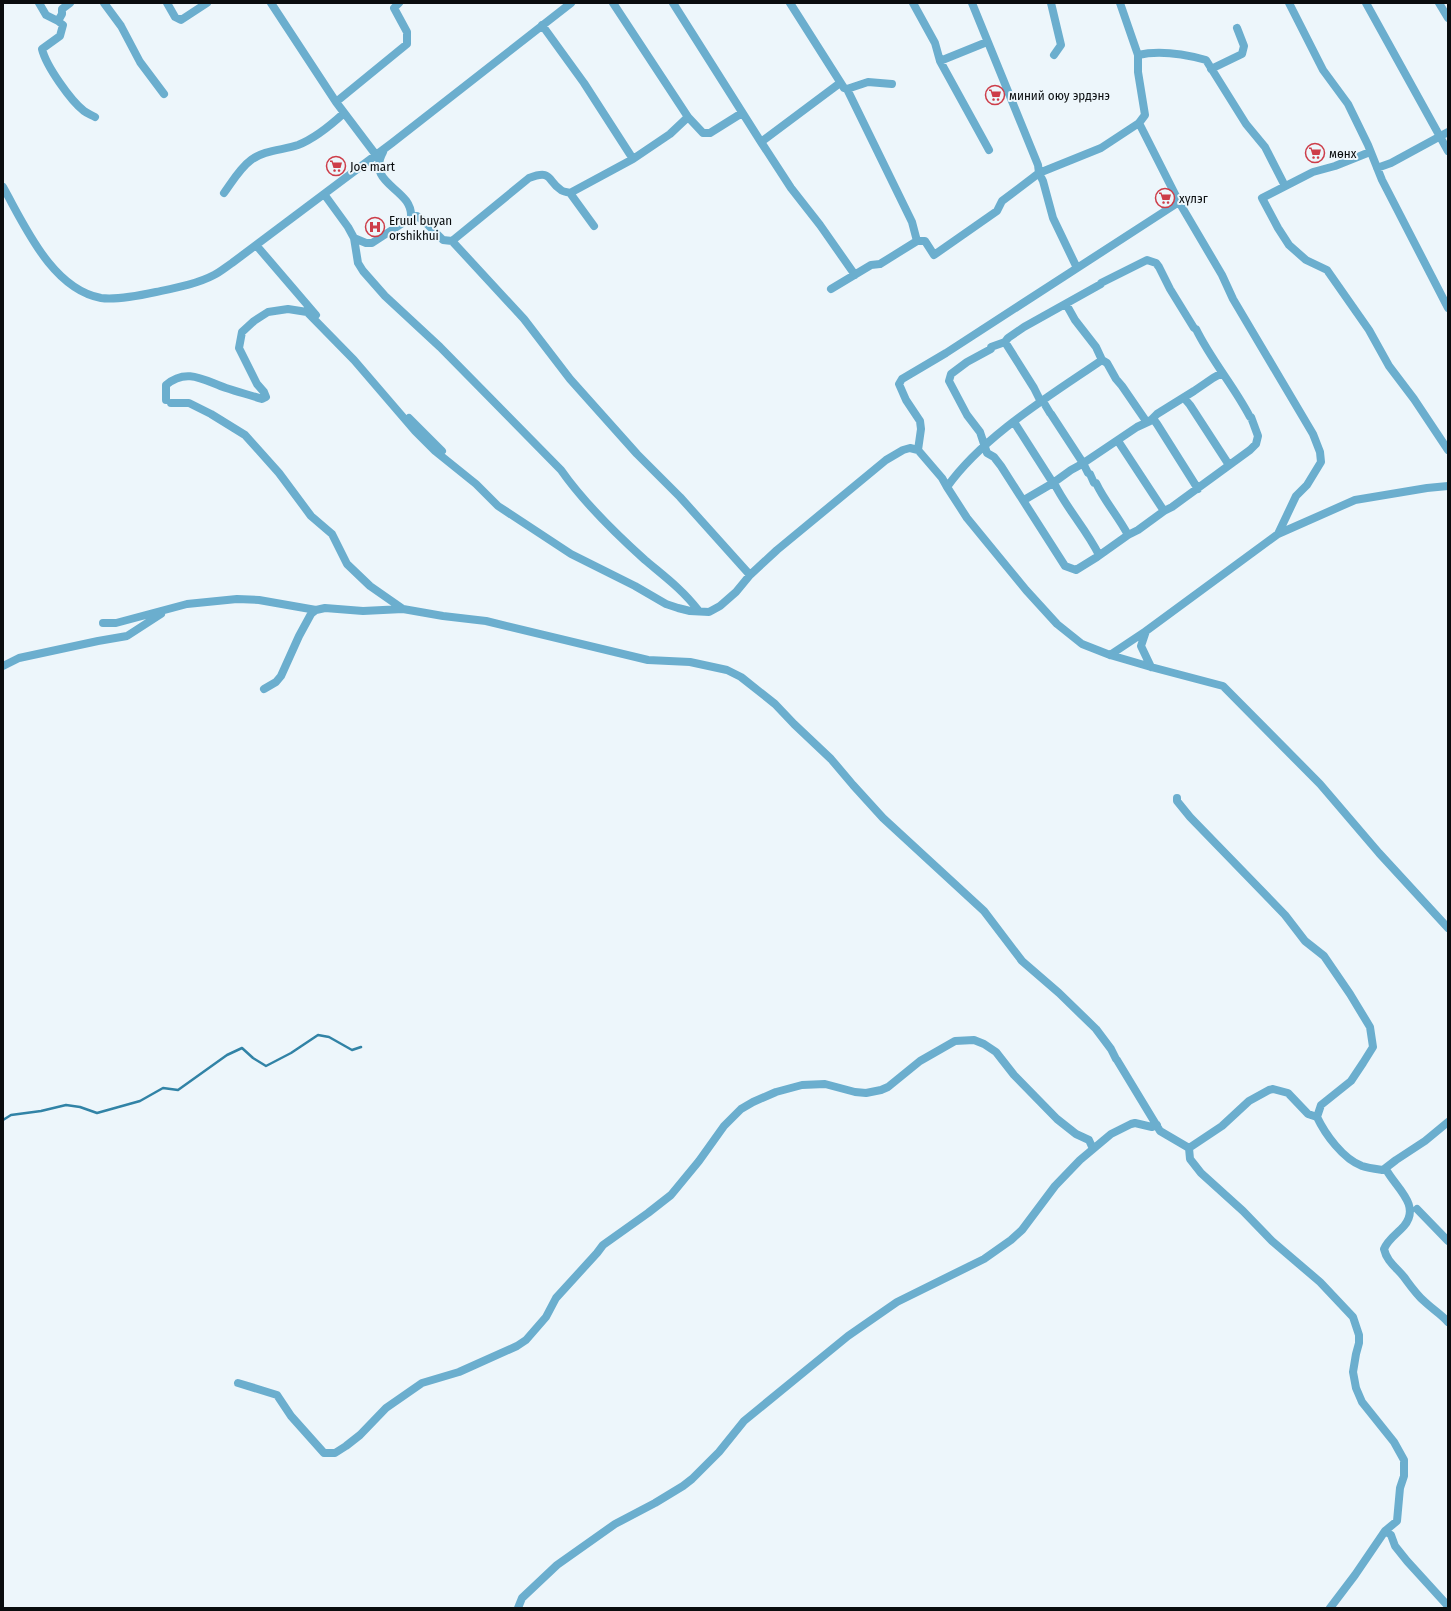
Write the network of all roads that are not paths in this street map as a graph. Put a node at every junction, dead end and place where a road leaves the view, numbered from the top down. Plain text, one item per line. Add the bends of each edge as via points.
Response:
1 (39, 3) edge
2 (70, 3) edge
3 (104, 3) edge
4 (167, 3) edge
5 (207, 3) edge
6 (271, 3) edge
7 (399, 3) edge
8 (571, 3) edge
9 (613, 3) edge
10 (673, 3) edge
11 (790, 3) edge
12 (913, 3) edge
13 (972, 3) edge
14 (1051, 3) edge
15 (1120, 3) edge
16 (1289, 3) edge
17 (1366, 3) edge
18 (1439, 3) edge
19 (1448, 18) edge
20 (58, 21) junction
21 (542, 25) junction
22 (1237, 28) dead end
23 (987, 42) junction
24 (1054, 55) dead end
25 (1138, 56) junction
26 (940, 61) junction
27 (1212, 69) junction
28 (892, 84) dead end
29 (844, 86) junction
30 (164, 94) dead end
31 (336, 102) junction
32 (742, 113) junction
33 (344, 114) junction
34 (95, 117) dead end
35 (688, 118) junction
36 (1139, 123) junction
37 (1444, 134) edge
38 (761, 142) junction
39 (385, 149) junction
40 (989, 150) dead end
41 (1448, 151) edge
42 (1370, 152) junction
43 (376, 155) junction
44 (633, 159) junction
45 (1377, 168) junction
46 (1039, 173) junction
47 (1285, 186) junction
48 (3, 187) edge
49 (224, 193) dead end
50 (570, 193) junction
51 (324, 194) junction
52 (1179, 202) junction
53 (411, 217) junction
54 (594, 226) dead end
55 (354, 238) junction
56 (917, 241) junction
57 (452, 242) junction
58 (256, 245) junction
59 (1078, 268) junction
60 (855, 274) junction
61 (831, 290) dead end
62 (1066, 304) junction
63 (1448, 308) edge
64 (1005, 342) junction
65 (1102, 360) junction
66 (1222, 373) junction
67 (1184, 398) junction
68 (1041, 402) junction
69 (1150, 421) junction
70 (1014, 422) junction
71 (1118, 441) junction
72 (984, 446) junction
73 (918, 450) junction
74 (1448, 450) edge
75 (1083, 463) junction
76 (1229, 464) junction
77 (468, 477) junction
78 (1053, 483) junction
79 (1448, 486) edge
80 (947, 487) junction
81 (1198, 489) junction
82 (1024, 500) junction
83 (1164, 511) junction
84 (1278, 534) junction
85 (1128, 535) junction
86 (1099, 555) junction
87 (750, 575) junction
88 (403, 609) junction
89 (166, 610) junction
90 (316, 610) junction
91 (698, 610) junction
92 (103, 623) dead end
93 (1146, 631) junction
94 (1110, 655) junction
95 (3, 666) edge
96 (1151, 667) junction
97 (264, 689) dead end
98 (1177, 798) dead end
99 (1448, 928) edge
100 (1317, 1117) junction
101 (1448, 1122) edge
102 (1157, 1125) junction
103 (1189, 1148) junction
104 (1093, 1149) junction
105 (1386, 1169) junction
106 (1417, 1210) dead end
107 (1448, 1241) edge
108 (1448, 1322) edge
109 (238, 1383) dead end
110 (1385, 1531) junction
111 (1448, 1606) edge
112 (518, 1608) edge
113 (1330, 1608) edge

1 - 20 street via 46,15
2 - 20 street via 62,9
3 - 30 street via 121,26 140,62
4 - 5 street via 175,17 181,20
6 - 31 street
7 - 31 street via 394,8 407,32 407,44
8 - 21 street
9 - 35 street
10 - 32 street
11 - 29 street
12 - 26 street via 935,43
13 - 23 street
14 - 24 street via 1061,45
15 - 25 street
16 - 42 street via 1323,70 1348,104
17 - 37 street
18 - 19 street
20 - 34 street via 63,26 63,31 42,49 44,58 68,94 84,111
21 - 39 street
21 - 44 street via 584,83
22 - 27 street via 1244,46 1242,54
23 - 26 street
23 - 46 street via 1018,114
25 - 27 street via 1148,53 1169,53 1193,57 1206,60
25 - 36 street via 1145,115
26 - 40 street
27 - 47 street via 1246,124 1265,147
28 - 29 street via 868,82
29 - 38 street
29 - 56 street via 912,222
31 - 33 street
32 - 35 street via 710,133 703,133
32 - 38 street
33 - 43 street
33 - 49 street via 310,139 251,160
35 - 44 street via 670,134
36 - 46 street via 1101,148
36 - 52 street
37 - 41 street
37 - 45 street
38 - 60 street
39 - 43 street
39 - 53 street via 379,159 380,173 407,202 412,210
42 - 45 street
42 - 47 street via 1313,172
43 - 51 street
44 - 50 street
45 - 63 street
46 - 56 street via 1002,201 997,211 934,255 925,242
46 - 59 street via 1053,218
47 - 74 street via 1262,198 1278,228 1289,245 1306,260 1327,270 1369,330 1389,366
48 - 58 street via 34,244 56,271 79,289 103,298 143,295 195,282 214,275
50 - 54 street
50 - 57 street via 561,191 549,176 538,175 529,178
51 - 55 street
51 - 58 street
52 - 59 street
52 - 84 street via 1320,452 1321,462 1307,485 1296,496
53 - 55 street via 372,243
53 - 57 street via 417,216 443,240
55 - 91 street via 358,263 385,296 445,352 561,470 593,509 678,587
56 - 60 street via 880,264 871,265
57 - 87 street via 524,319 570,379 637,454 680,497
58 - 77 street via 379,386
59 - 73 street via 902,379 900,384 906,400 920,421
60 - 61 street
62 - 64 street via 1024,327
62 - 65 street
62 - 66 street via 1147,260 1156,263
64 - 68 street
64 - 72 street via 991,347 967,362 951,374 949,381 967,415 980,432
65 - 68 street
65 - 69 street via 1107,363 1146,421
66 - 67 street
66 - 76 street via 1251,417 1258,436 1253,447 1237,461
67 - 69 street
67 - 76 street
68 - 70 street
68 - 75 street
69 - 71 street
69 - 81 street via 1154,420 1157,424
70 - 72 street
70 - 78 street
71 - 75 street
71 - 83 street
72 - 80 street
72 - 82 street
73 - 80 street
73 - 87 street via 910,448 886,460
75 - 78 street
75 - 85 street
76 - 81 street
77 - 88 street via 415,431 354,360 307,312 288,309 268,312 242,332 239,348 266,397 262,399 195,376 173,379 166,385 169,402 189,404 245,435 279,473 311,516 332,534 347,564 370,586
77 - 91 street via 507,513 571,554 666,604 690,611
78 - 82 street
78 - 86 street
79 - 84 street via 1355,500
80 - 94 street via 978,531 1057,624 1082,644
81 - 83 street
82 - 86 street via 1065,566 1076,570
83 - 85 street
84 - 93 street
85 - 86 street
87 - 91 street via 736,592 717,608 710,612
88 - 90 street
88 - 102 street via 486,620 648,660 714,666 741,677 775,704 831,759 883,818 984,911 1022,961 1060,993 1096,1029
89 - 90 street via 187,604 237,599 259,600
89 - 92 street
89 - 95 street via 127,636 19,658
90 - 97 street via 299,636 282,676
93 - 94 street
93 - 96 street via 1141,646
94 - 96 street
96 - 99 street via 1223,686 1320,784
98 - 100 street via 1190,817 1270,898 1305,941 1324,956 1370,1027 1373,1047 1351,1081 1321,1105
100 - 103 street via 1308,1114 1288,1093 1273,1089 1249,1101 1222,1126
100 - 105 street via 1324,1131 1344,1154 1361,1166
101 - 105 street
102 - 103 street via 1160,1131
102 - 104 street via 1152,1127 1130,1124 1111,1134
103 - 110 street via 1190,1159 1201,1174 1276,1245 1320,1282 1353,1317 1359,1335 1353,1372 1356,1388 1362,1402 1394,1442 1404,1460 1397,1521
104 - 109 street via 1089,1140 1076,1134 1057,1119 1014,1075 996,1052 974,1040 955,1041 920,1061 881,1090 866,1093 825,1084 802,1085 776,1092 741,1109 724,1126 671,1195 602,1245 556,1298 546,1317 526,1340 459,1372 422,1383 386,1408 360,1435 335,1453 324,1453 291,1416 277,1395
104 - 112 street via 1047,1196 1022,1230 1011,1240 984,1259 897,1302 848,1336 744,1421 719,1452 683,1486 615,1524 557,1564 522,1598
105 - 108 street via 1403,1192 1410,1210 1408,1222 1387,1242 1384,1249 1386,1255 1389,1262 1422,1300
106 - 107 street
110 - 111 street via 1407,1561
110 - 113 street

